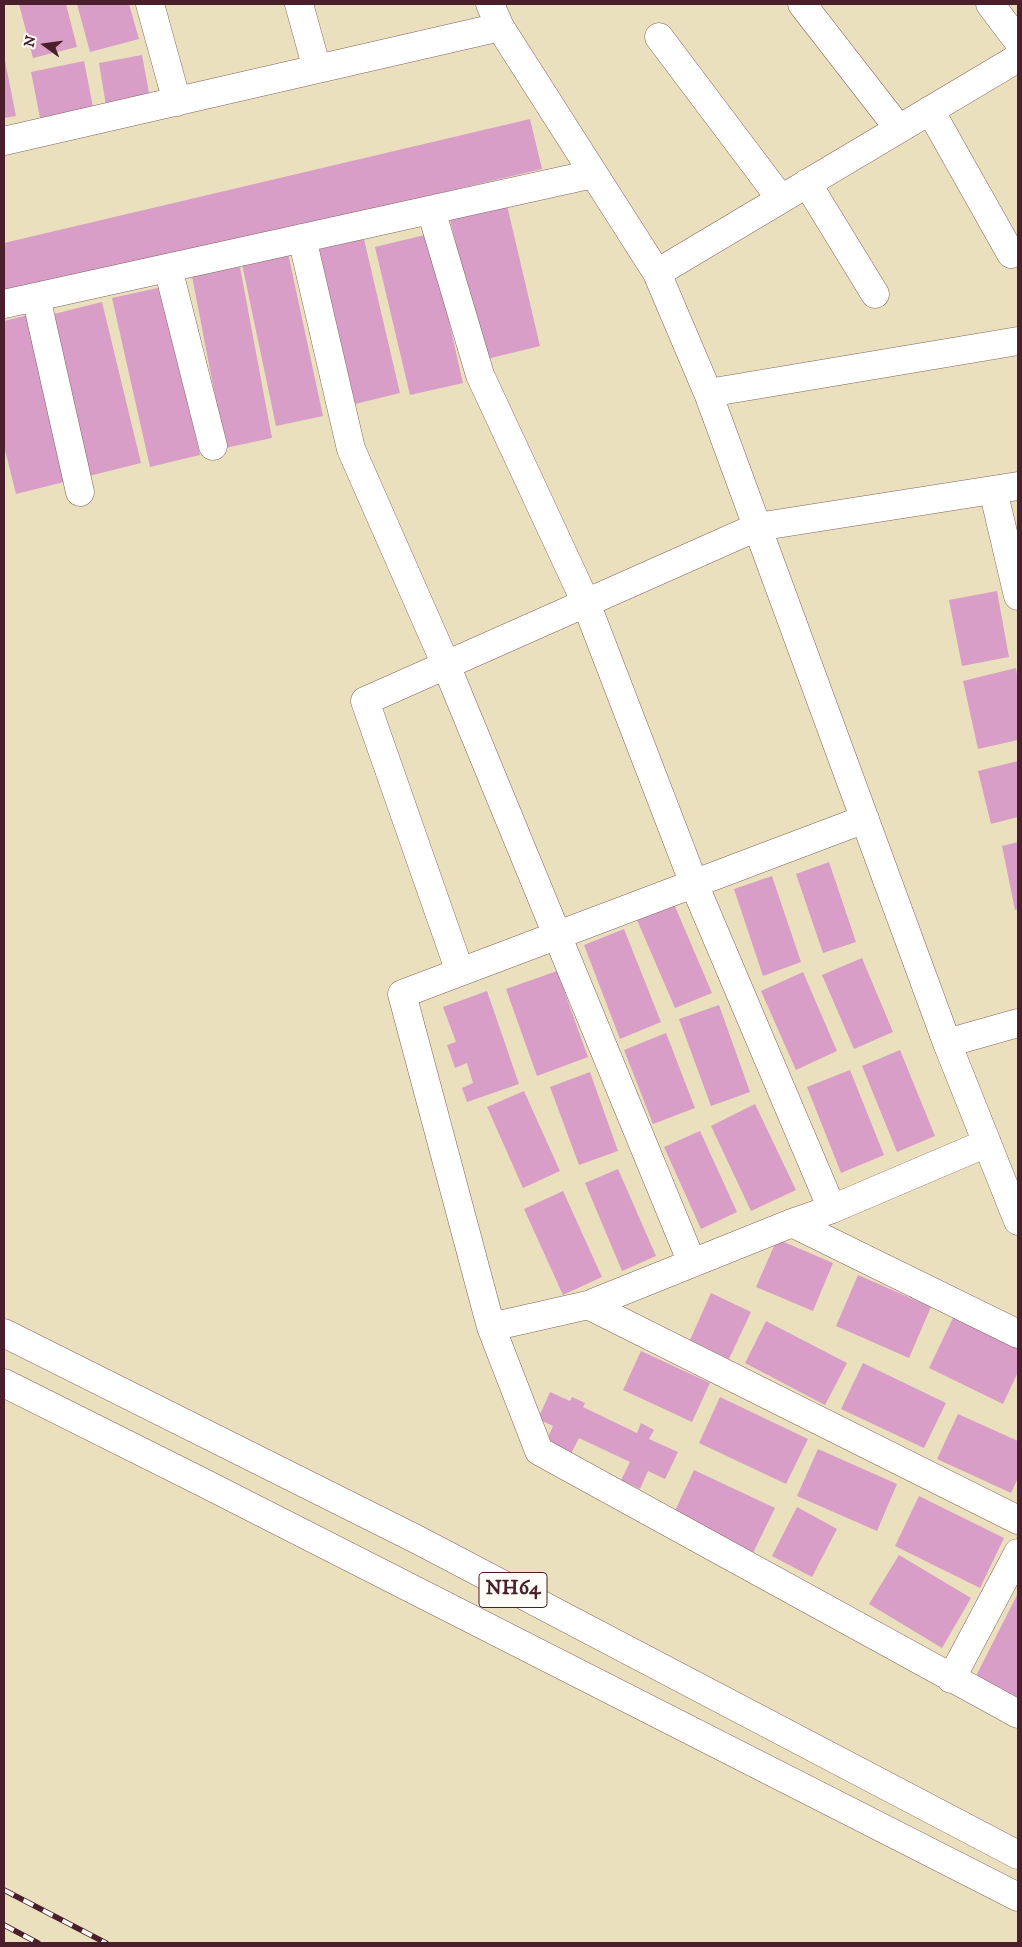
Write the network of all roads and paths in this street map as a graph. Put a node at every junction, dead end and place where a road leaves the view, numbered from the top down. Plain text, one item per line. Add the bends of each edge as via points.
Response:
1 (150, 4) edge
2 (299, 4) edge
3 (802, 4) edge
4 (990, 4) edge
5 (495, 15) edge
6 (658, 37) dead end
7 (1018, 41) edge
8 (1018, 58) edge
9 (318, 69) junction
10 (177, 102) junction
11 (930, 110) junction
12 (898, 129) junction
13 (4, 142) edge
14 (593, 174) junction
15 (806, 184) junction
16 (781, 199) junction
17 (431, 210) junction
18 (302, 238) junction
19 (1011, 254) dead end
20 (168, 268) junction
21 (657, 273) junction
22 (875, 294) dead end
23 (36, 297) junction
24 (4, 304) edge
25 (1018, 341) edge
26 (708, 393) junction
27 (213, 446) dead end
28 (1006, 488) edge
29 (80, 492) dead end
30 (757, 527) junction
31 (1018, 596) edge
32 (586, 603) junction
33 (446, 665) junction
34 (865, 819) junction
35 (694, 884) junction
36 (556, 936) junction
37 (460, 972) junction
38 (1018, 1023) edge
39 (947, 1043) junction
40 (987, 1143) junction
41 (832, 1209) junction
42 (1018, 1221) edge
43 (792, 1222) junction
44 (692, 1263) junction
45 (588, 1305) junction
46 (491, 1327) junction
47 (4, 1333) edge
48 (1018, 1334) edge
49 (4, 1384) edge
50 (1018, 1520) edge
51 (1018, 1553) edge
52 (951, 1679) junction
53 (1018, 1714) edge
54 (1018, 1854) edge
55 (1018, 1897) edge

1 - 10 main road
2 - 9 main road
3 - 12 main road
4 - 7 main road
5 - 9 main road
5 - 14 main road
6 - 16 main road
8 - 11 main road
9 - 10 main road
10 - 13 main road
11 - 12 main road
11 - 19 main road
12 - 15 main road
14 - 17 main road
14 - 21 main road
15 - 16 main road
15 - 22 main road
16 - 21 main road
17 - 18 main road
17 - 32 main road via 480,376
18 - 20 main road
18 - 33 main road via 351,449
20 - 23 main road
20 - 27 main road
21 - 26 main road
23 - 24 main road
23 - 29 main road
25 - 26 main road
26 - 30 main road
28 - 30 main road
28 - 31 main road
30 - 32 main road
30 - 34 main road
32 - 33 main road
32 - 35 main road
33 - 36 main road
33 - 37 main road via 365,701
34 - 35 main road
34 - 39 main road
35 - 36 main road
35 - 41 main road
36 - 37 main road
36 - 44 main road
37 - 46 main road via 402,994
38 - 39 main road
39 - 40 main road
40 - 41 main road
40 - 42 main road
41 - 43 main road
43 - 44 main road
43 - 48 main road
44 - 45 main road
45 - 46 main road
45 - 50 main road
46 - 52 main road via 539,1450
47 - 54 main road, NH64 via 418,1540
49 - 55 main road, NH64
51 - 52 main road
52 - 53 main road

